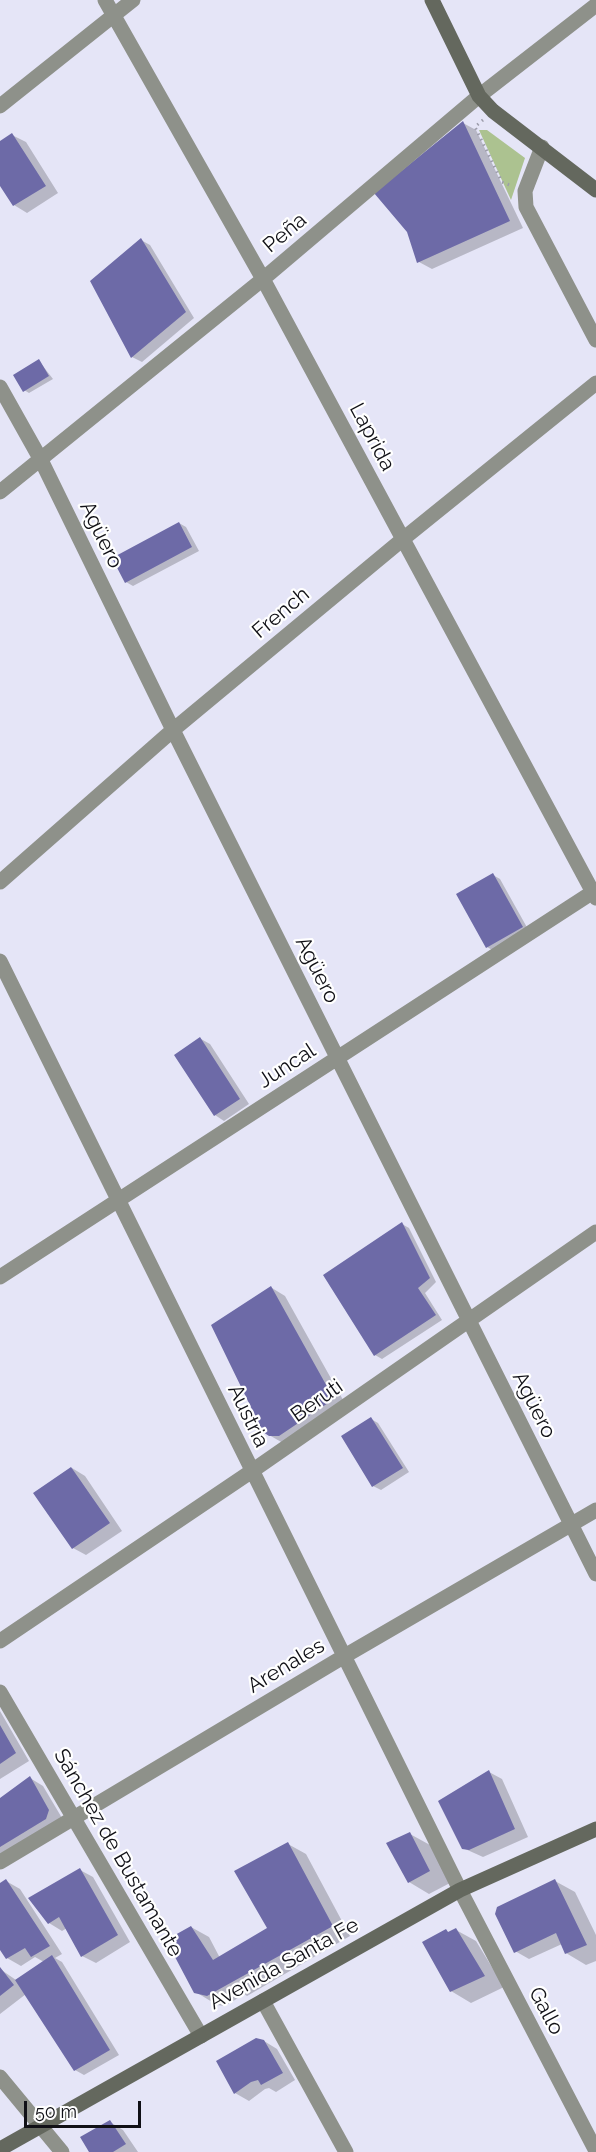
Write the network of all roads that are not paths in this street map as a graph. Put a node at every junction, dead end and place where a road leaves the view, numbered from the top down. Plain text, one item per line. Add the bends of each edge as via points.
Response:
1 (105, 0) edge
2 (133, 0) edge
3 (432, 0) edge
4 (596, 5) edge
5 (112, 16) junction
6 (479, 96) junction
7 (0, 106) edge
8 (542, 147) junction
9 (596, 190) edge
10 (263, 279) junction
11 (596, 340) edge
12 (596, 384) edge
13 (0, 387) edge
14 (41, 460) junction
15 (0, 492) edge
16 (403, 539) junction
17 (173, 730) junction
18 (0, 882) edge
19 (595, 894) edge
20 (0, 961) edge
21 (338, 1058) junction
22 (117, 1200) junction
23 (596, 1232) edge
24 (0, 1277) edge
25 (469, 1322) junction
26 (252, 1471) junction
27 (596, 1510) edge
28 (572, 1525) junction
29 (596, 1574) edge
30 (0, 1641) edge
31 (343, 1657) junction
32 (0, 1692) edge
33 (72, 1817) junction
34 (596, 1829) edge
35 (0, 1862) edge
36 (460, 1890) junction
37 (263, 2001) junction
38 (201, 2036) junction
39 (0, 2077) edge
40 (40, 2126) junction
41 (0, 2149) edge
42 (596, 2151) edge
43 (62, 2152) edge
44 (346, 2152) edge

1 - 5 street, Laprida
2 - 5 street
3 - 6 main road
4 - 6 street, Peña
5 - 7 street
5 - 10 street, Laprida
6 - 8 main road
6 - 10 street, Peña
8 - 9 main road
8 - 11 street via 525,191 526,207
10 - 14 street, Peña
10 - 16 street, Laprida
12 - 16 street, French
13 - 14 street, Agüero
14 - 15 street, Peña
14 - 17 street, Agüero
16 - 17 street, French
16 - 19 street, Laprida
17 - 18 street, French
17 - 21 street, Agüero
19 - 21 street, Juncal
20 - 22 street, Austria
21 - 22 street, Juncal
21 - 25 street, Agüero
22 - 24 street, Juncal
22 - 26 street, Austria
23 - 25 street, Beruti
25 - 26 street, Beruti
25 - 28 street, Agüero
26 - 30 street, Beruti
26 - 31 street, Austria
27 - 28 street, Arenales
28 - 29 street, Agüero
28 - 31 street, Arenales
31 - 33 street, Arenales
31 - 36 street, Austria
32 - 33 street, Sánchez de Bustamante
33 - 35 street, Arenales
33 - 38 street, Sánchez de Bustamante
34 - 36 main road, Avenida Santa Fe
36 - 37 main road, Avenida Santa Fe
36 - 42 street, Gallo
37 - 38 main road, Avenida Santa Fe
37 - 44 street
38 - 40 main road, Avenida Santa Fe
39 - 40 street
40 - 41 main road, Avenida Santa Fe
40 - 43 street

